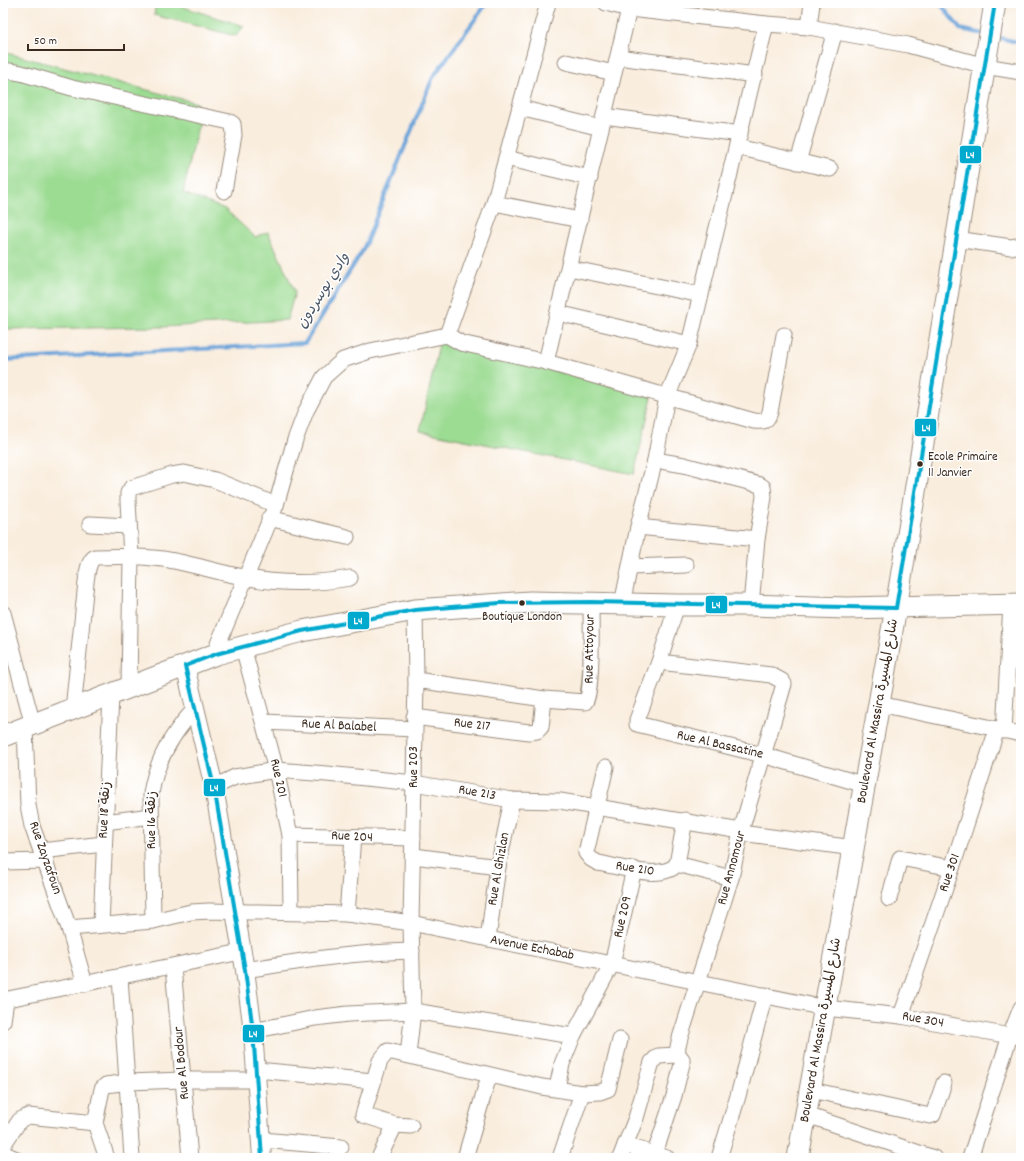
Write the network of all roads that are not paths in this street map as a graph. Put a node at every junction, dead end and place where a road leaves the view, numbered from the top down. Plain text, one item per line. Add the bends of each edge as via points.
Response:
1 (548, 3) edge
2 (606, 3) edge
3 (812, 3) edge
4 (629, 9) junction
5 (994, 11) edge
6 (766, 24) junction
7 (809, 27) junction
8 (835, 31) junction
9 (618, 57) junction
10 (985, 61) junction
11 (566, 62) dead end
12 (3, 70) edge
13 (1021, 72) edge
14 (614, 73) junction
15 (755, 75) junction
16 (520, 108) junction
17 (603, 122) junction
18 (738, 141) junction
19 (506, 158) junction
20 (798, 162) junction
21 (830, 169) dead end
22 (590, 178) junction
23 (224, 191) dead end
24 (494, 203) junction
25 (580, 220) junction
26 (956, 239) junction
27 (1021, 245) edge
28 (569, 268) junction
29 (701, 295) junction
30 (558, 313) junction
31 (447, 335) junction
32 (784, 335) dead end
33 (689, 344) junction
34 (546, 362) junction
35 (667, 397) junction
36 (655, 460) junction
37 (273, 512) junction
38 (90, 524) dead end
39 (128, 526) junction
40 (638, 527) junction
41 (347, 537) dead end
42 (757, 539) junction
43 (132, 556) junction
44 (686, 565) dead end
45 (630, 567) junction
46 (245, 578) junction
47 (350, 578) dead end
48 (591, 602) junction
49 (622, 604) junction
50 (1016, 604) edge
51 (751, 605) junction
52 (677, 606) junction
53 (896, 608) junction
54 (415, 610) junction
55 (3, 613) edge
56 (243, 647) junction
57 (216, 654) junction
58 (659, 662) junction
59 (185, 666) junction
60 (416, 680) junction
61 (120, 692) junction
62 (544, 699) junction
63 (879, 704) junction
64 (196, 708) junction
65 (74, 710) junction
66 (264, 722) junction
67 (414, 723) junction
68 (29, 727) junction
69 (1000, 730) junction
70 (1021, 734) edge
71 (3, 736) edge
72 (763, 755) junction
73 (606, 766) dead end
74 (276, 770) junction
75 (414, 783) junction
76 (865, 785) junction
77 (214, 787) junction
78 (512, 800) junction
79 (596, 807) junction
80 (151, 816) junction
81 (685, 820) junction
82 (105, 822) junction
83 (741, 832) junction
84 (290, 834) junction
85 (353, 837) junction
86 (413, 838) junction
87 (104, 844) junction
88 (854, 848) junction
89 (43, 856) junction
90 (414, 856) junction
91 (3, 862) edge
92 (677, 864) junction
93 (498, 868) junction
94 (952, 868) junction
95 (634, 869) junction
96 (731, 878) junction
97 (889, 899) dead end
98 (291, 912) junction
99 (235, 913) junction
100 (347, 914) junction
101 (153, 921) junction
102 (411, 923) junction
103 (101, 925) junction
104 (69, 928) junction
105 (488, 939) junction
106 (412, 951) junction
107 (241, 952) junction
108 (612, 964) junction
109 (173, 967) junction
110 (245, 970) junction
111 (120, 977) junction
112 (699, 981) junction
113 (85, 984) junction
114 (765, 995) junction
115 (5, 1000) edge
116 (825, 1008) junction
117 (1021, 1008) edge
118 (413, 1011) junction
119 (901, 1016) junction
120 (3, 1021) edge
121 (254, 1031) junction
122 (573, 1036) junction
123 (1015, 1036) edge
124 (620, 1040) dead end
125 (408, 1055) junction
126 (678, 1055) junction
127 (257, 1075) junction
128 (489, 1076) junction
129 (183, 1080) junction
130 (373, 1081) junction
131 (128, 1082) junction
132 (944, 1083) dead end
133 (557, 1088) junction
134 (811, 1090) junction
135 (582, 1093) junction
136 (806, 1115) junction
137 (95, 1124) junction
138 (396, 1125) junction
139 (411, 1126) dead end
140 (262, 1140) junction
141 (3, 1145) edge
142 (341, 1146) dead end
143 (622, 1151) edge
144 (3, 1153) edge
145 (914, 1154) edge
146 (661, 1156) edge
147 (14, 1158) edge
148 (107, 1158) edge
149 (132, 1158) edge
150 (190, 1158) edge
151 (262, 1158) edge
152 (379, 1158) edge
153 (465, 1158) edge
154 (560, 1158) edge
155 (719, 1158) edge
156 (798, 1158) edge
157 (934, 1158) edge
158 (970, 1158) edge

1 - 16 street
2 - 4 street
3 - 7 street
4 - 6 street
4 - 9 street
5 - 10 main road, Boulevard Al Massira شارع المسيرة
6 - 7 street
6 - 15 street
7 - 8 street
8 - 10 street
8 - 20 street
9 - 14 street
9 - 15 street
10 - 13 street
10 - 26 main road, Boulevard Al Massira شارع المسيرة
11 - 14 street
12 - 23 street via 72,88 230,122 233,124 234,135
14 - 17 street
15 - 18 street
16 - 17 street
16 - 19 street
17 - 18 street
17 - 22 street
18 - 20 street
18 - 29 street
19 - 22 street
19 - 24 street
20 - 21 street
22 - 25 street
24 - 25 street
24 - 31 street
25 - 28 street
26 - 27 street
26 - 53 main road, Boulevard Al Massira شارع المسيرة
28 - 29 street
28 - 30 street
29 - 33 street
30 - 33 street
30 - 34 street
31 - 34 street via 461,343
31 - 37 street via 363,353 343,360 324,377 306,411 295,440
32 - 35 street via 767,420 754,421
33 - 35 street
34 - 35 street
35 - 36 street
36 - 40 street
36 - 42 street via 684,465 763,487 764,497
37 - 39 street, Rue 18 زنقة via 215,480 179,473 131,488 128,493
37 - 41 street
37 - 46 street
38 - 39 street
39 - 43 street, Rue 18 زنقة
40 - 42 street
40 - 45 street
42 - 51 street
43 - 46 street via 163,559
43 - 61 street, Rue 18 زنقة
43 - 65 street via 95,557 90,564 86,582
44 - 45 street
45 - 49 street
46 - 47 street via 294,582
46 - 57 street
48 - 49 main road
48 - 54 main road via 500,603
48 - 62 street, Rue Attoyour via 588,698 585,702
49 - 52 main road
50 - 53 main road
50 - 69 street, Rue 301
51 - 52 main road
51 - 53 main road
52 - 58 street
53 - 63 main road, Boulevard Al Massira شارع المسيرة
54 - 56 main road via 302,631
54 - 60 street, Rue 203
55 - 68 street, Rue Zayzafoun
56 - 57 main road
56 - 66 street, Rue 201
57 - 59 main road
58 - 72 street, Rue Al Bassatine via 637,724
58 - 72 street, Rue Annomour via 772,675 782,681 783,688
59 - 61 main road
59 - 64 street
60 - 62 street
60 - 67 street, Rue 203
61 - 65 main road
61 - 82 street, Rue 18 زنقة
62 - 67 street, Rue 217 via 540,729 536,731
63 - 69 street
63 - 76 main road, Boulevard Al Massira شارع المسيرة
64 - 77 street
64 - 80 street, Rue 16 زنقة via 178,728 157,769 151,794
65 - 68 main road
66 - 67 street, Rue Al Balabel
66 - 74 street, Rue 201
67 - 75 street, Rue 203
68 - 71 main road
68 - 89 street, Rue Zayzafoun via 29,811
69 - 70 street
69 - 94 street, Rue 301
72 - 76 street, Rue Al Bassatine
72 - 83 street, Rue Annomour
73 - 79 street
74 - 75 street, Rue 213
74 - 77 street, Rue 213 via 235,777
74 - 84 street, Rue 201
75 - 78 street, Rue 213
75 - 86 street, Rue 203
76 - 88 main road, Boulevard Al Massira شارع المسيرة
77 - 99 street
78 - 79 street, Rue 213 via 560,800
78 - 93 street, Rue Al Ghizlan
79 - 81 street, Rue 213
79 - 95 street, Rue 210 via 586,853 598,863
80 - 82 street
80 - 101 street, Rue 16 زنقة
81 - 83 street, Rue 213
81 - 92 street
82 - 87 street, Rue 18 زنقة
83 - 88 street, Rue 213
83 - 96 street, Rue Annomour
84 - 85 street, Rue 204
84 - 98 street, Rue 201
85 - 86 street, Rue 204
85 - 100 street
86 - 90 street, Rue 203
87 - 89 street
87 - 103 street, Rue 18 زنقة
88 - 116 main road, Boulevard Al Massira شارع المسيرة
89 - 91 street
89 - 104 street, Rue Zayzafoun
90 - 93 street
90 - 102 street, Rue 203
92 - 95 street, Rue 210 via 662,873
92 - 96 street
93 - 105 street, Rue Al Ghizlan
94 - 97 street via 900,858
94 - 119 street, Rue 301
95 - 108 street, Rue 209
96 - 112 street, Rue Annomour
98 - 99 street, Avenue Echabab
98 - 100 street, Avenue Echabab
99 - 101 street, Avenue Echabab via 191,912
99 - 107 street
100 - 102 street, Avenue Echabab
101 - 103 street, Avenue Echabab
102 - 105 street, Avenue Echabab
102 - 106 street, Rue 203
103 - 104 street, Avenue Echabab
104 - 113 street, Rue Zayzafoun
105 - 108 street, Avenue Echabab
106 - 110 street via 379,952
106 - 118 street, Rue 203
107 - 109 street
107 - 110 street
108 - 112 street, Avenue Echabab
108 - 122 street, Rue 209
109 - 111 street
109 - 129 street, Rue Al Bodour
110 - 121 street
111 - 113 street
111 - 131 street
112 - 114 street, Avenue Echabab
112 - 126 street, Rue Annomour via 680,1038
113 - 115 street
114 - 116 street, Avenue Echabab
114 - 155 street
115 - 120 street
116 - 119 street, Rue 304
116 - 134 main road, Boulevard Al Massira شارع المسيرة
117 - 123 street
118 - 121 street via 315,1018
118 - 122 street
118 - 125 street, Rue 203
119 - 123 street, Rue 304
121 - 127 street
122 - 133 street, Rue 209 via 562,1064
123 - 158 street
124 - 135 street via 608,1089
125 - 128 street
125 - 130 street via 394,1051 386,1052
126 - 143 street via 658,1056 650,1066 640,1107
126 - 146 street, Rue Annomour via 682,1059 682,1064
127 - 129 street
127 - 130 street
127 - 140 street
128 - 133 street
128 - 153 street
129 - 131 street
129 - 150 street, Rue Al Bodour
130 - 138 street via 364,1116
131 - 137 street via 106,1085 102,1089
131 - 149 street
132 - 134 street via 933,1115 930,1116
133 - 135 street
134 - 136 main road, Boulevard Al Massira شارع المسيرة
135 - 154 street
136 - 145 street
136 - 156 main road, Boulevard Al Massira شارع المسيرة
137 - 141 street via 28,1116 20,1120
137 - 148 street
138 - 139 street
138 - 152 street
140 - 142 street
140 - 151 street
143 - 146 street
144 - 147 street
145 - 157 street

